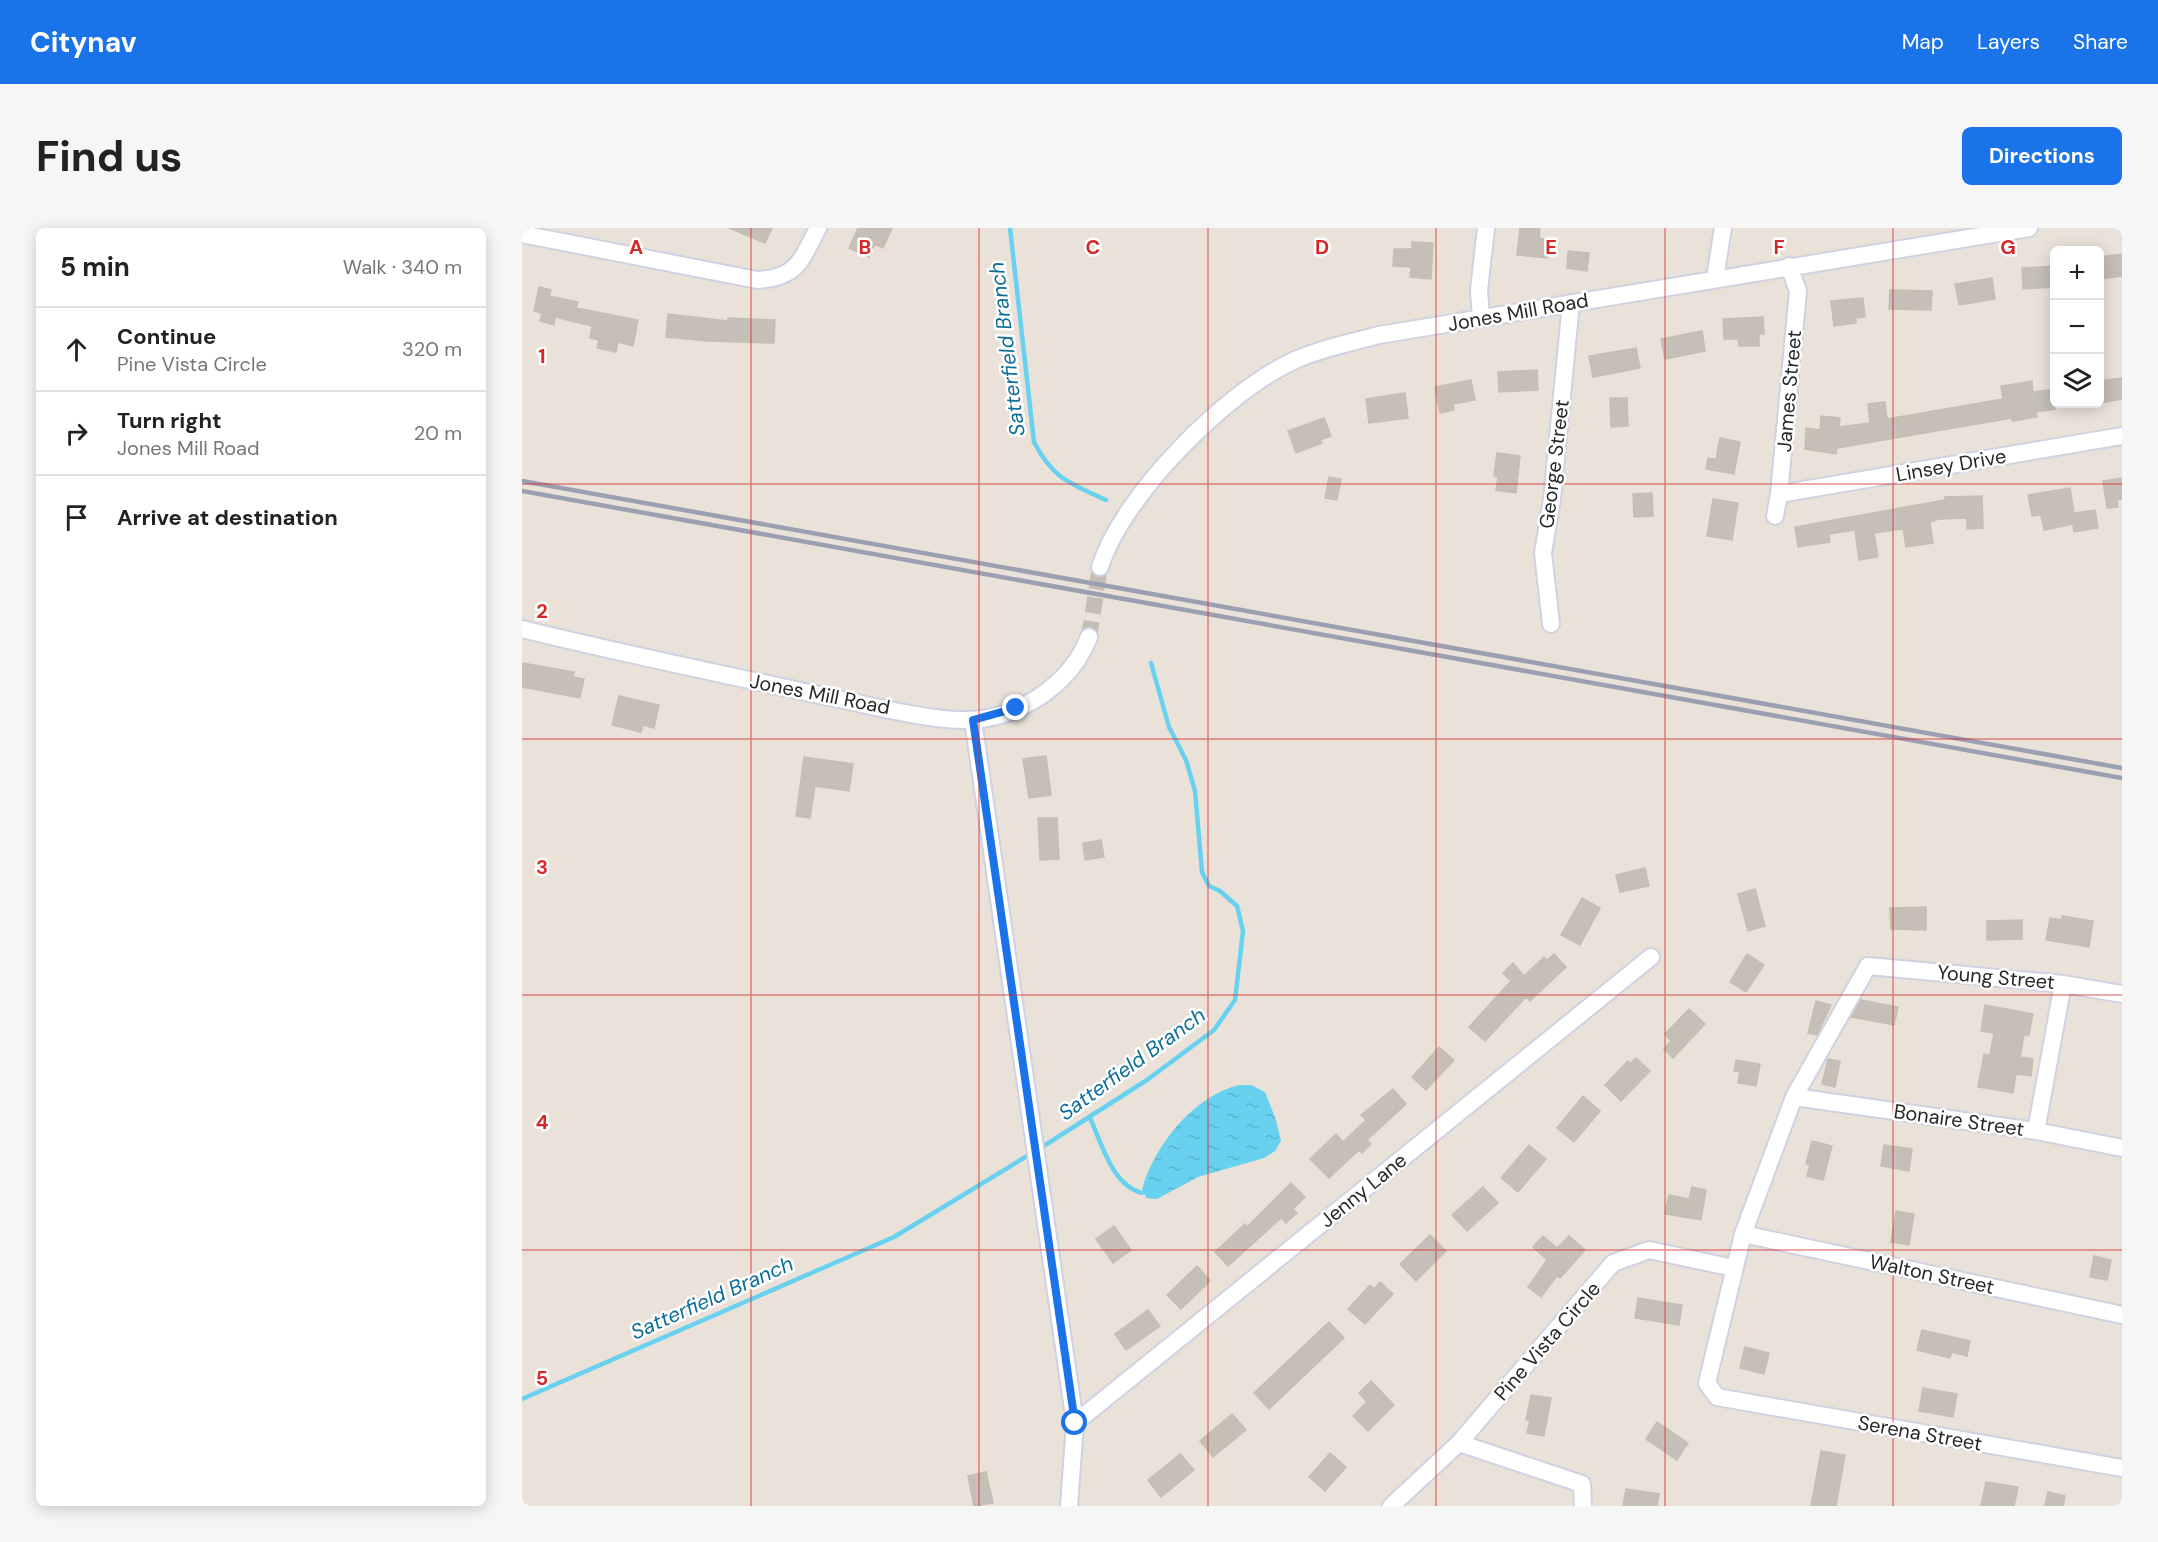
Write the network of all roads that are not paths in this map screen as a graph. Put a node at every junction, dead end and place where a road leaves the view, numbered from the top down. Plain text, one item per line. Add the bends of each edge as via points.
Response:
1 (819, 228) edge
2 (1486, 228) edge
3 (1723, 228) edge
4 (2029, 228) edge
5 (522, 234) edge
6 (552, 234) edge
7 (1789, 266) junction
8 (1715, 278) junction
9 (1571, 303) junction
10 (1481, 319) junction
11 (2122, 436) edge
12 (1779, 494) junction
13 (1774, 516) dead end
14 (1100, 567) tunnel mouth
15 (1551, 624) dead end
16 (522, 629) edge
17 (1089, 637) tunnel mouth
18 (973, 720) junction
19 (1651, 957) dead end
20 (2063, 984) junction
21 (2122, 994) edge
22 (1794, 1097) junction
23 (2036, 1131) junction
24 (2122, 1148) edge
25 (1743, 1234) junction
26 (1734, 1268) junction
27 (2122, 1315) edge
28 (1075, 1423) junction
29 (1459, 1443) junction
30 (2122, 1468) edge
31 (1069, 1506) edge
32 (1391, 1506) edge
33 (1583, 1506) edge

1 - 6 street via 799,265 775,279 757,280
2 - 10 street via 1479,290
3 - 8 street
4 - 7 street, Jones Mill Road
5 - 6 street
7 - 8 street, Jones Mill Road
7 - 12 street, James Street via 1798,291
8 - 9 street, Jones Mill Road
9 - 10 street, Jones Mill Road
9 - 15 street, George Street via 1544,553
10 - 14 street, Jones Mill Road via 1379,335 1302,358 1258,381 1181,447 1122,520
11 - 12 street, Linsey Drive
12 - 13 street, James Street
16 - 18 street, Jones Mill Road via 639,658 870,705
17 - 18 street, Jones Mill Road via 1071,670 1052,687 1016,708
18 - 28 street
19 - 28 street, Jenny Lane
20 - 21 street, Young Street
20 - 22 street, Young Street via 1868,966
20 - 23 street
22 - 23 street, Bonaire Street
22 - 25 street
23 - 24 street, Bonaire Street
25 - 26 street
25 - 27 street, Walton Street
26 - 29 street, Pine Vista Circle via 1649,1250 1613,1263
26 - 30 street, Serena Street via 1707,1383 1717,1397
28 - 31 street
29 - 32 street, Pine Vista Circle
29 - 33 street via 1582,1484

